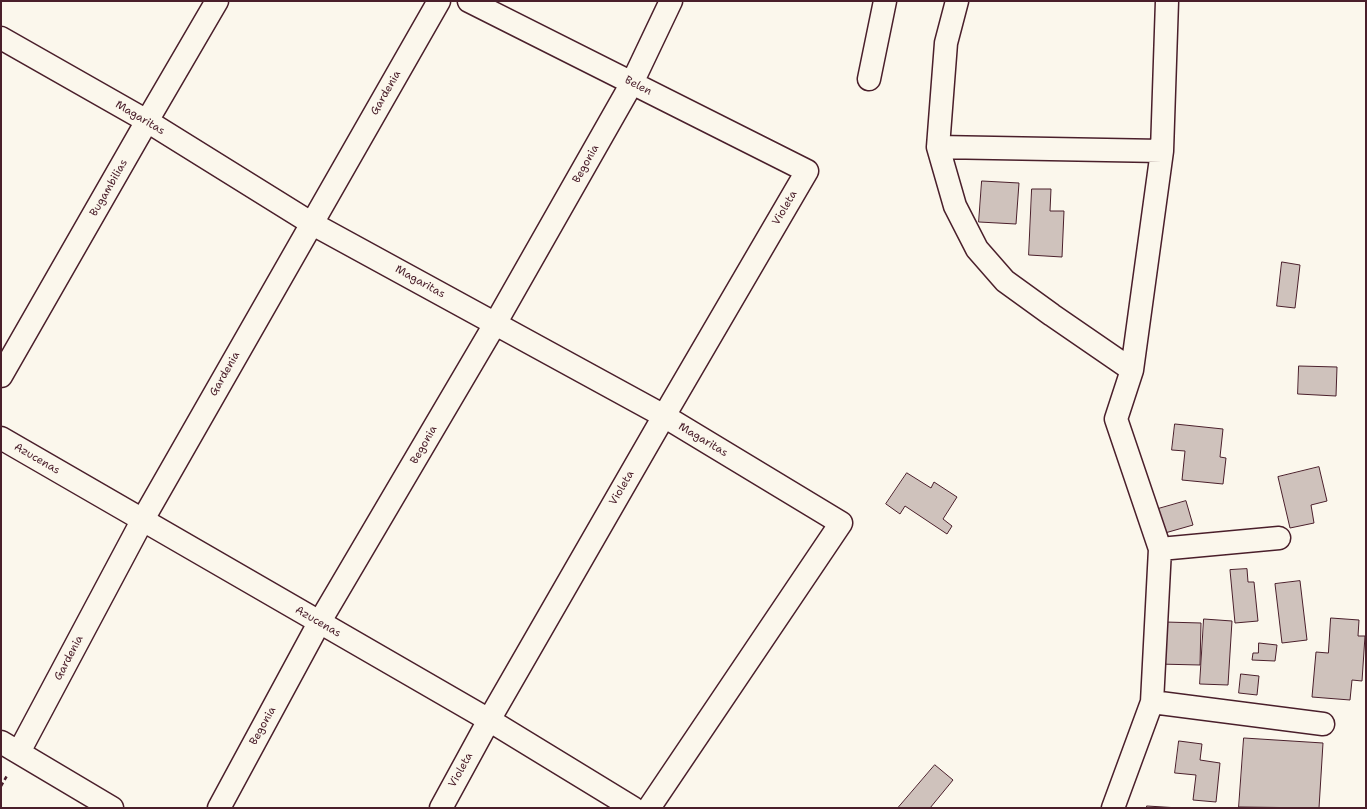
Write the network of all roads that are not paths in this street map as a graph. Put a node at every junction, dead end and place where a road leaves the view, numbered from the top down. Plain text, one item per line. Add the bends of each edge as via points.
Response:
1 (217, 1) edge
2 (439, 1) edge
3 (469, 1) edge
4 (671, 1) edge
5 (885, 1) edge
6 (956, 1) edge
7 (1167, 1) edge
8 (1, 38) edge
9 (869, 79) dead end
10 (632, 83) junction
11 (147, 121) junction
12 (938, 147) junction
13 (1162, 151) junction
14 (807, 171) joint
15 (311, 223) junction
16 (495, 324) junction
17 (1132, 370) junction
18 (1, 376) edge
19 (664, 416) junction
20 (1, 438) edge
21 (142, 521) junction
22 (1279, 538) dead end
23 (1160, 549) junction
24 (319, 623) junction
25 (1152, 702) junction
26 (489, 720) junction
27 (1323, 724) dead end
28 (10, 747) edge
29 (112, 808) edge
30 (219, 808) edge
31 (440, 808) edge
32 (633, 808) edge
33 (649, 808) edge
34 (1113, 808) edge

1 - 11 street, Bugambilias
2 - 15 street, Gardenia
3 - 10 street, Belen
4 - 10 street, Begonia
5 - 9 street
6 - 12 street via 946,43
7 - 13 street
8 - 11 street, Magaritas
10 - 14 street, Belen
10 - 16 street, Begonia
11 - 15 street, Magaritas
11 - 18 street, Bugambilias
12 - 13 street
12 - 17 street via 955,206 977,249 1005,281
13 - 17 street
14 - 19 street, Violeta
15 - 16 street, Magaritas
15 - 21 street, Gardenia
16 - 19 street, Magaritas
16 - 24 street, Begonia
17 - 23 street via 1116,419
19 - 26 street, Violeta
19 - 33 street, Magaritas via 841,523
20 - 21 street, Azucenas
21 - 24 street, Azucenas
21 - 28 street, Gardenia
22 - 23 street
23 - 25 street
24 - 26 street, Azucenas
24 - 30 street, Begonia
25 - 27 street
25 - 34 street
26 - 31 street, Violeta
26 - 32 street, Azucenas
28 - 29 street

